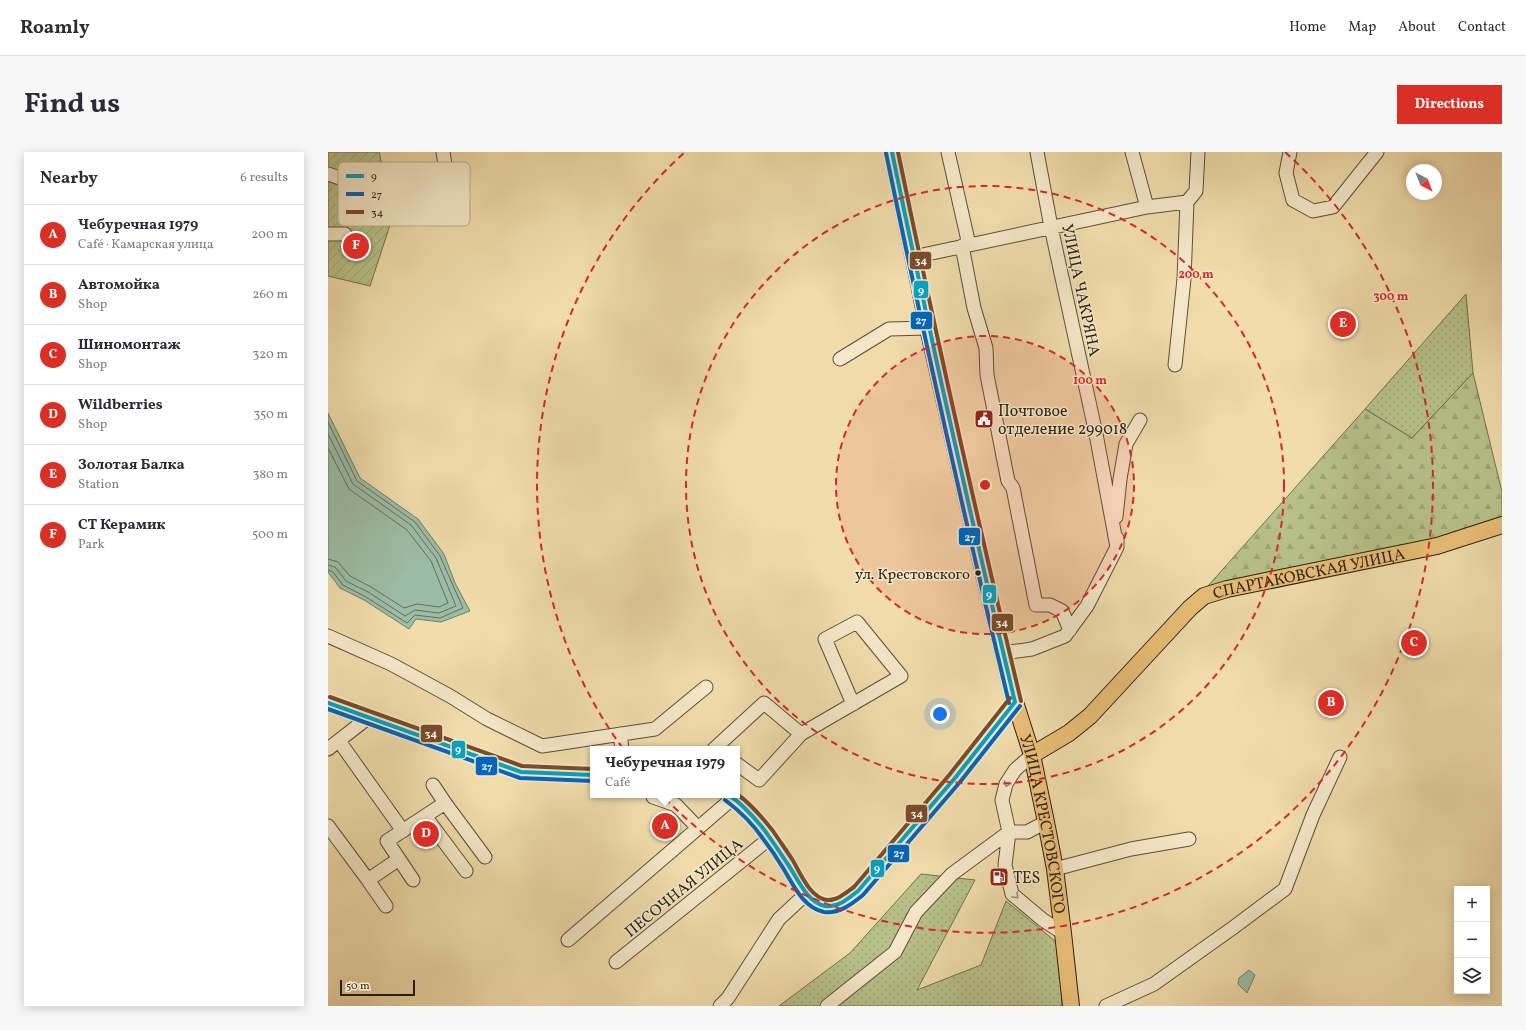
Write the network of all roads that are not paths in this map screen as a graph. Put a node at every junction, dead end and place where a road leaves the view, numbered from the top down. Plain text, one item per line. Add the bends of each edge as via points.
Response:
1 (443, 152) edge
2 (892, 152) edge
3 (948, 152) edge
4 (1037, 152) edge
5 (1132, 152) edge
6 (1198, 152) edge
7 (1290, 152) edge
8 (1377, 152) edge
9 (445, 162) edge
10 (328, 174) edge
11 (338, 177) edge
12 (1183, 202) junction
13 (1147, 207) junction
14 (1051, 227) junction
15 (328, 234) edge
16 (345, 234) dead end
17 (966, 245) junction
18 (913, 256) junction
19 (928, 328) junction
20 (840, 360) dead end
21 (1175, 365) dead end
22 (1140, 420) dead end
23 (1502, 525) edge
24 (1117, 547) junction
25 (1070, 630) junction
26 (328, 636) edge
27 (1004, 653) junction
28 (706, 687) dead end
29 (1015, 702) junction
30 (328, 703) edge
31 (853, 704) junction
32 (369, 717) junction
33 (620, 734) junction
34 (800, 734) junction
35 (339, 741) junction
36 (622, 746) edge
37 (718, 746) edge
38 (328, 749) edge
39 (1032, 755) junction
40 (1340, 756) dead end
41 (740, 766) edge
42 (590, 775) edge
43 (433, 785) dead end
44 (656, 798) edge
45 (730, 798) edge
46 (732, 798) edge
47 (445, 803) junction
48 (425, 816) junction
49 (1046, 822) junction
50 (328, 826) edge
51 (698, 828) junction
52 (403, 830) junction
53 (1009, 832) junction
54 (770, 838) junction
55 (1189, 839) dead end
56 (484, 857) dead end
57 (399, 859) junction
58 (1055, 869) junction
59 (466, 871) dead end
60 (368, 880) junction
61 (413, 880) dead end
62 (807, 893) junction
63 (386, 906) dead end
64 (1063, 933) junction
65 (568, 940) dead end
66 (616, 962) dead end
67 (720, 1006) edge
68 (827, 1006) edge
69 (1071, 1006) edge
70 (1106, 1006) edge

1 - 9 street
2 - 18 main road, УЛИЦА КРЕСТОВСКОГО
3 - 17 street
4 - 14 street, УЛИЦА ЧАКРЯНА
5 - 13 street
6 - 12 street via 1196,191
7 - 8 street via 1286,173 1293,200 1313,211 1333,207
10 - 11 street
12 - 13 street
12 - 21 street via 1184,279
13 - 14 street
14 - 17 street
14 - 24 street, УЛИЦА ЧАКРЯНА via 1096,434
15 - 16 street
17 - 18 street
17 - 25 street via 974,308 986,348 987,375 1036,605 1050,605 1062,611
18 - 19 main road, УЛИЦА КРЕСТОВСКОГО
19 - 20 street via 889,329
19 - 27 main road, УЛИЦА КРЕСТОВСКОГО
22 - 24 street via 1126,444 1116,518
23 - 39 main road, СПАРТАКОВСКАЯ УЛИЦА via 1437,546 1226,589 1204,596 1090,716 1069,734
24 - 25 street via 1087,606
25 - 27 street via 1065,636 1032,649
26 - 33 street via 391,664 487,719 542,746
27 - 29 main road, УЛИЦА КРЕСТОВСКОГО
28 - 33 street via 656,729
29 - 39 main road, УЛИЦА КРЕСТОВСКОГО
29 - 62 street via 955,778 858,891 842,903 830,906 821,904
30 - 32 street
31 - 31 street via 901,676 857,622 825,639
31 - 34 street
32 - 35 street
32 - 42 street via 521,772
33 - 36 street
34 - 37 street via 764,703
34 - 41 street via 759,780
35 - 38 street
35 - 52 street
39 - 49 main road, УЛИЦА КРЕСТОВСКОГО
39 -> 53 street via 1015,770 1006,784 1002,800
40 - 70 street via 1313,815 1285,889 1154,984
43 - 47 street
44 - 51 street via 676,805
45 - 51 street
46 - 54 street via 758,821
47 - 48 street
47 - 56 street
48 - 52 street
48 - 59 street
49 - 53 street via 1027,832
49 - 58 main road, УЛИЦА КРЕСТОВСКОГО
50 - 60 street
51 - 65 street
52 - 57 street via 387,841
53 -> 64 street via 1005,865 1012,894
53 - 68 street via 952,874 916,912 895,952
54 - 62 street
54 - 66 street, ПЕСОЧНАЯ УЛИЦА
55 - 58 street via 1131,849
57 - 60 street
57 - 61 street
58 - 64 main road, УЛИЦА КРЕСТОВСКОГО
60 - 63 street
62 - 67 street via 779,919 728,998
64 - 69 main road, УЛИЦА КРЕСТОВСКОГО

